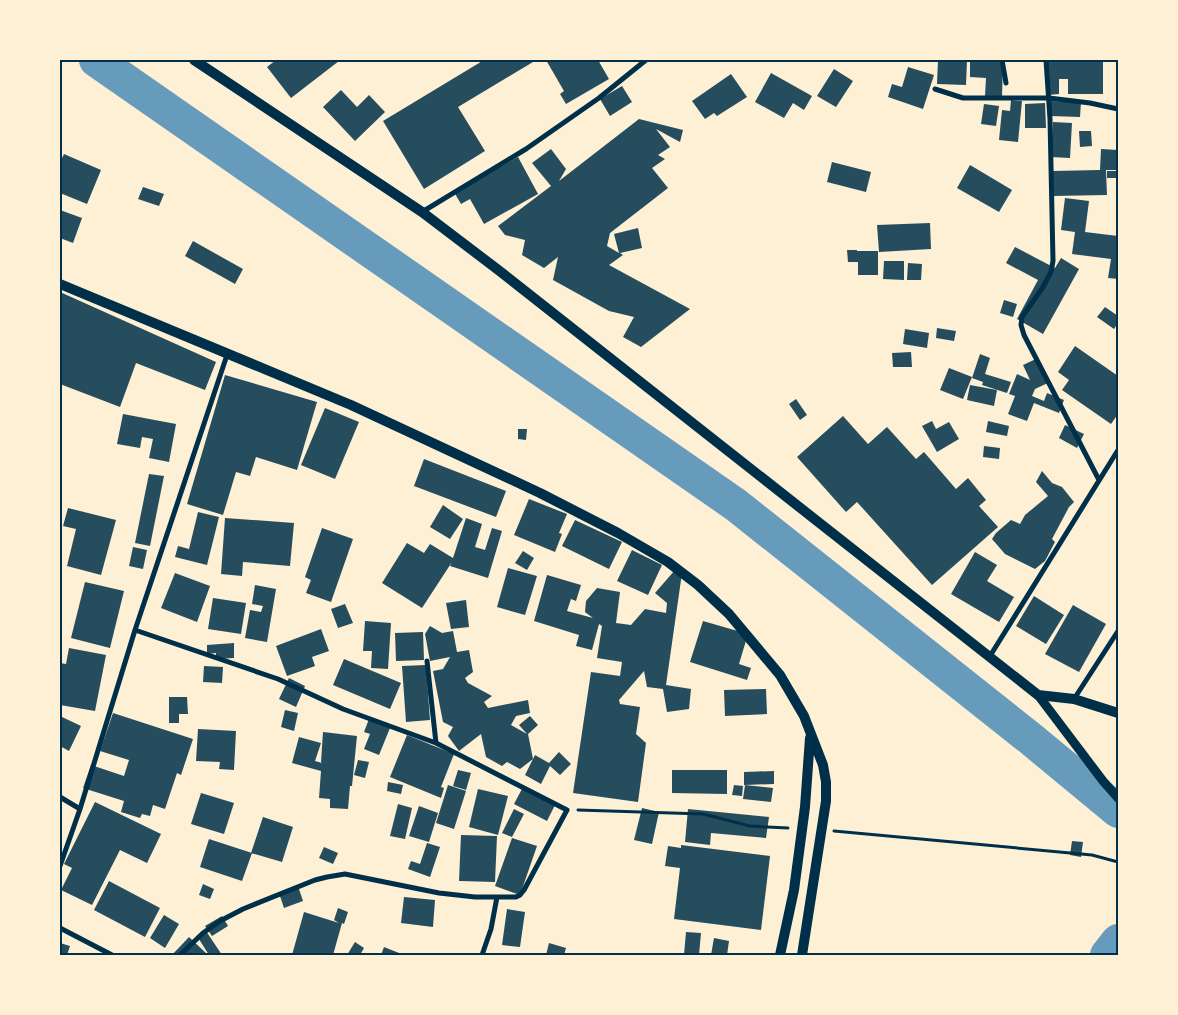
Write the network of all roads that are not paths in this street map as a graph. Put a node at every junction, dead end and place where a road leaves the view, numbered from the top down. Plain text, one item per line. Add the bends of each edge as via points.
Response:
1 (194, 60) edge
2 (646, 60) edge
3 (1002, 60) edge
4 (1046, 60) edge
5 (1006, 83) dead end
6 (935, 89) dead end
7 (1049, 98) junction
8 (1118, 109) edge
9 (422, 212) junction
10 (60, 284) edge
11 (227, 355) junction
12 (1118, 450) edge
13 (1099, 480) junction
14 (135, 630) junction
15 (1118, 631) edge
16 (990, 656) junction
17 (427, 661) dead end
18 (1038, 695) junction
19 (1074, 699) junction
20 (1118, 713) edge
21 (811, 735) junction
22 (436, 743) junction
23 (60, 797) edge
24 (1118, 798) edge
25 (80, 809) junction
26 (60, 866) edge
27 (498, 897) junction
28 (60, 928) edge
29 (112, 955) edge
30 (180, 955) edge
31 (482, 955) edge
32 (780, 955) edge
33 (802, 955) edge

1 - 9 main road
2 - 9 street via 599,98 526,149
3 - 5 street
4 - 7 street
6 - 7 street via 963,98
7 - 8 street
7 - 13 street via 1051,272 1026,310 1021,324
9 - 16 main road
10 - 11 main road
11 - 14 street
11 - 21 main road via 351,405 540,493 668,562 698,584 758,649 794,697
12 - 13 street
13 - 16 street
14 - 22 street via 278,679 343,709
14 - 25 street
15 - 19 street
16 - 18 main road
17 - 22 street
18 - 19 main road
18 - 24 street
19 - 20 main road
21 - 32 main road via 794,890
21 - 33 main road via 823,766 826,801
22 - 27 street via 567,810 520,895
23 - 25 street
25 - 26 street
27 - 30 street via 439,892 345,874 327,877 220,921
27 - 31 street
28 - 29 street

